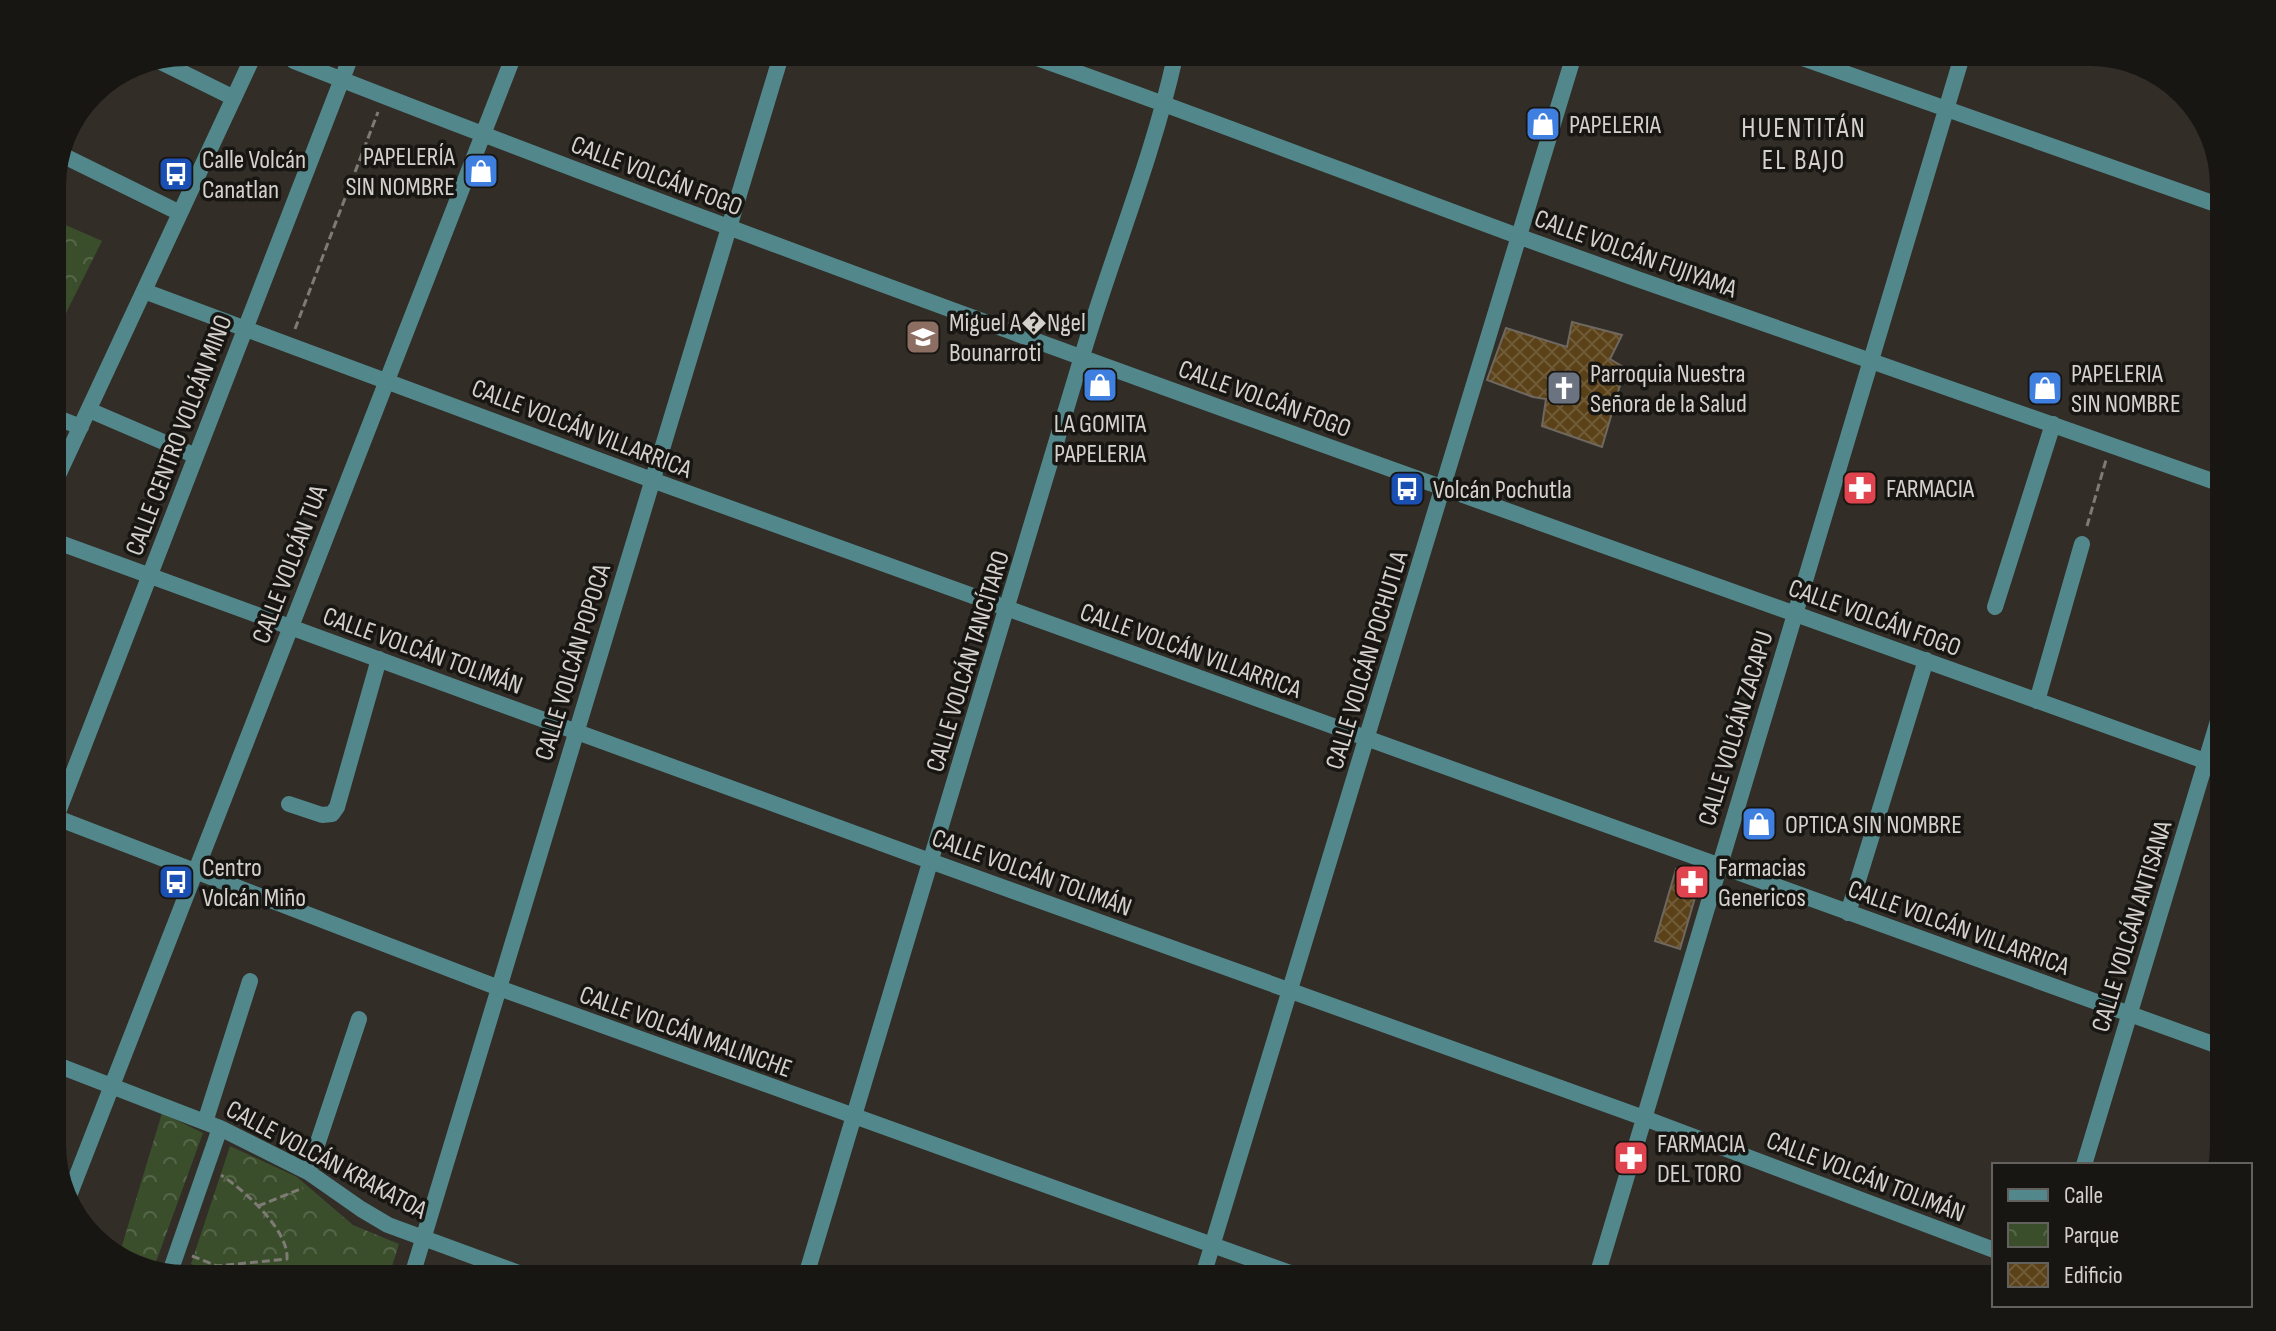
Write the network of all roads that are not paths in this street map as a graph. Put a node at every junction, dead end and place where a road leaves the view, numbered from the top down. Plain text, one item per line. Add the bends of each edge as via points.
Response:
1 (249, 66) edge
2 (306, 66) edge
3 (347, 66) edge
4 (510, 66) edge
5 (778, 66) edge
6 (1060, 66) edge
7 (1173, 66) edge
8 (1571, 66) edge
9 (1826, 66) edge
10 (1959, 66) edge
11 (172, 67) edge
12 (341, 80) junction
13 (234, 98) junction
14 (1165, 103) junction
15 (1946, 107) junction
16 (483, 135) junction
17 (69, 159) edge
18 (2210, 202) edge
19 (180, 213) junction
20 (729, 227) junction
21 (1520, 237) junction
22 (144, 291) junction
23 (245, 328) junction
24 (1081, 358) junction
25 (1870, 362) junction
26 (387, 380) junction
27 (89, 410) junction
28 (66, 421) edge
29 (2053, 424) junction
30 (81, 427) junction
31 (196, 456) junction
32 (66, 459) edge
33 (652, 480) junction
34 (2210, 480) edge
35 (1444, 488) junction
36 (2082, 544) road end
37 (66, 545) edge
38 (150, 575) junction
39 (1995, 607) dead end
40 (1009, 609) junction
41 (1794, 613) junction
42 (291, 627) junction
43 (379, 659) junction
44 (1926, 660) junction
45 (2037, 701) junction
46 (576, 731) junction
47 (1367, 740) junction
48 (2210, 745) edge
49 (2205, 761) junction
50 (2210, 763) edge
51 (66, 787) edge
52 (289, 804) dead end
53 (66, 825) edge
54 (930, 861) junction
55 (1719, 866) junction
56 (195, 873) junction
57 (1848, 913) junction
58 (250, 981) dead end
59 (499, 988) junction
60 (1290, 989) junction
61 (2130, 1014) junction
62 (359, 1019) dead end
63 (2210, 1043) edge
64 (66, 1068) edge
65 (112, 1086) junction
66 (853, 1117) junction
67 (1644, 1118) junction
68 (213, 1125) junction
69 (2085, 1163) edge
70 (315, 1176) junction
71 (73, 1186) edge
72 (423, 1238) junction
73 (1212, 1244) junction
74 (1992, 1249) edge
75 (173, 1264) edge
76 (415, 1265) edge
77 (497, 1265) edge
78 (809, 1265) edge
79 (1206, 1265) edge
80 (1269, 1265) edge
81 (1600, 1265) edge

1 - 13 street
2 - 12 street, CALLE VOLCÁN FOGO
3 - 12 street, CALLE CENTRO VOLCÁN MINO
4 - 16 street, CALLE VOLCÁN TUA
5 - 20 street, CALLE VOLCÁN POPOCA
6 - 14 street, CALLE VOLCÁN FUJIYAMA
7 - 14 street, CALLE VOLCÁN TANCÍTARO
8 - 21 street, CALLE VOLCÁN POCHUTLA
9 - 15 street
10 - 15 street, CALLE VOLCÁN ZACAPU
11 - 13 street
12 - 16 street, CALLE VOLCÁN FOGO
12 - 23 street, CALLE CENTRO VOLCÁN MINO
13 - 19 street
14 - 21 street, CALLE VOLCÁN FUJIYAMA
14 - 24 street, CALLE VOLCÁN TANCÍTARO
15 - 18 street
15 - 25 street, CALLE VOLCÁN ZACAPU
16 - 20 street, CALLE VOLCÁN FOGO
16 - 26 street, CALLE VOLCÁN TUA
17 - 19 street
19 - 22 street
20 - 24 street, CALLE VOLCÁN FOGO
20 - 33 street, CALLE VOLCÁN POPOCA
21 - 25 street, CALLE VOLCÁN FUJIYAMA
21 - 35 street, CALLE VOLCÁN POCHUTLA
22 - 23 street, CALLE VOLCÁN VILLARRICA
22 - 27 street
23 - 26 street, CALLE VOLCÁN VILLARRICA
23 - 31 street, CALLE CENTRO VOLCÁN MINO
24 - 35 street, CALLE VOLCÁN FOGO
24 - 40 street, CALLE VOLCÁN TANCÍTARO
25 - 29 street, CALLE VOLCÁN FUJIYAMA
25 - 41 street, CALLE VOLCÁN ZACAPU
26 - 33 street, CALLE VOLCÁN VILLARRICA
26 - 42 street, CALLE VOLCÁN TUA
27 - 30 street
27 - 31 street
28 - 30 street
29 - 34 street, CALLE VOLCÁN FUJIYAMA
29 - 39 street
30 - 32 street
31 - 38 street, CALLE CENTRO VOLCÁN MINO
33 - 40 street, CALLE VOLCÁN VILLARRICA
33 - 46 street, CALLE VOLCÁN POPOCA
35 - 41 street, CALLE VOLCÁN FOGO
35 - 47 street, CALLE VOLCÁN POCHUTLA
36 - 45 street
37 - 38 street, CALLE VOLCÁN TOLIMÁN
38 - 42 street, CALLE VOLCÁN TOLIMÁN
38 - 51 street, CALLE CENTRO VOLCÁN MINO
40 - 47 street, CALLE VOLCÁN VILLARRICA
40 - 54 street, CALLE VOLCÁN TANCÍTARO
41 - 44 street, CALLE VOLCÁN FOGO
41 - 55 street, CALLE VOLCÁN ZACAPU
42 - 43 street, CALLE VOLCÁN TOLIMÁN
42 - 56 street, CALLE VOLCÁN TUA
43 - 46 street, CALLE VOLCÁN TOLIMÁN
43 - 52 street via 337,807 322,815
44 - 45 street, CALLE VOLCÁN FOGO
44 - 57 street
45 - 49 street, CALLE VOLCÁN FOGO
46 - 54 street, CALLE VOLCÁN TOLIMÁN
46 - 59 street, CALLE VOLCÁN POPOCA
47 - 55 street, CALLE VOLCÁN VILLARRICA
47 - 60 street, CALLE VOLCÁN POCHUTLA
48 - 49 street, CALLE VOLCÁN ANTISANA
49 - 50 street, CALLE VOLCÁN FOGO
49 - 61 street, CALLE VOLCÁN ANTISANA
53 - 56 street, CALLE VOLCÁN MALINCHE
54 - 60 street, CALLE VOLCÁN TOLIMÁN
54 - 66 street, CALLE VOLCÁN TANCÍTARO
55 - 57 street, CALLE VOLCÁN VILLARRICA
55 - 67 street, CALLE VOLCÁN ZACAPU
56 - 59 street, CALLE VOLCÁN MALINCHE
56 - 65 street, CALLE VOLCÁN TUA
57 - 61 street, CALLE VOLCÁN VILLARRICA
58 - 68 street
59 - 66 street, CALLE VOLCÁN MALINCHE
59 - 72 street, CALLE VOLCÁN POPOCA
60 - 67 street, CALLE VOLCÁN TOLIMÁN
60 - 73 street, CALLE VOLCÁN POCHUTLA
61 - 63 street, CALLE VOLCÁN VILLARRICA
61 - 69 street, CALLE VOLCÁN ANTISANA
62 - 70 street
64 - 65 street, CALLE VOLCÁN KRAKATOA
65 - 68 street, CALLE VOLCÁN KRAKATOA
65 - 71 street, CALLE VOLCÁN TUA
66 - 73 street, CALLE VOLCÁN MALINCHE
66 - 78 street, CALLE VOLCÁN TANCÍTARO
67 - 74 street, CALLE VOLCÁN TOLIMÁN
67 - 81 street, CALLE VOLCÁN ZACAPU
68 - 70 street, CALLE VOLCÁN KRAKATOA
68 - 75 street via 208,1166
70 - 72 street, CALLE VOLCÁN KRAKATOA via 388,1225
72 - 76 street, CALLE VOLCÁN POPOCA
72 - 77 street, CALLE VOLCÁN KRAKATOA
73 - 79 street, CALLE VOLCÁN POCHUTLA
73 - 80 street, CALLE VOLCÁN MALINCHE

